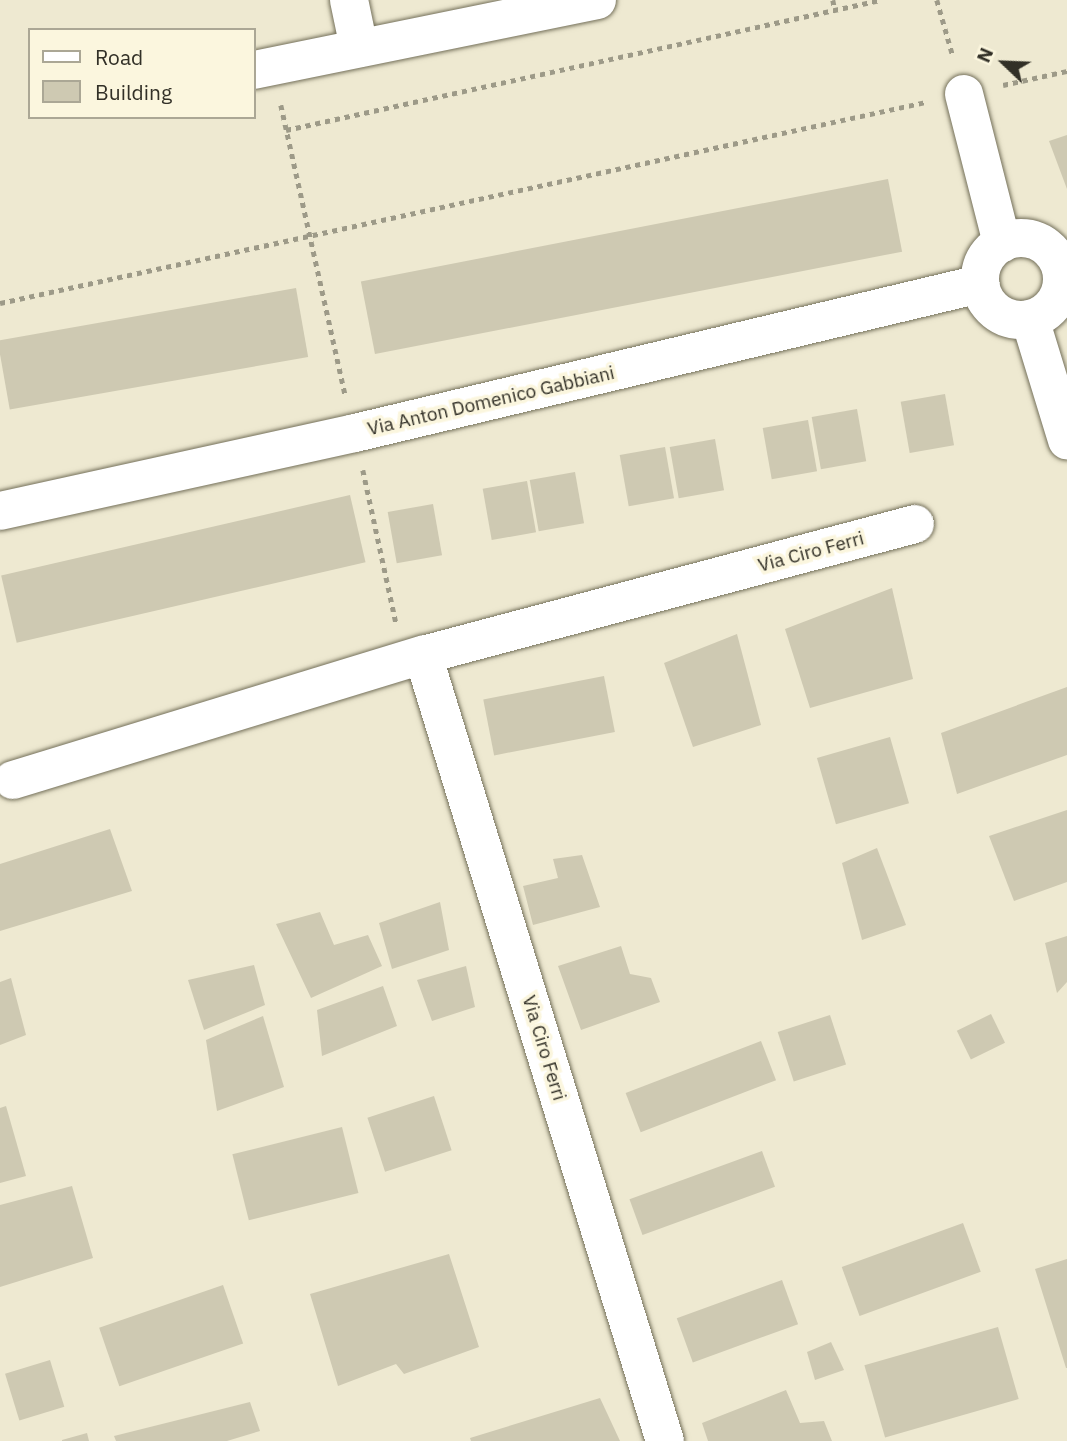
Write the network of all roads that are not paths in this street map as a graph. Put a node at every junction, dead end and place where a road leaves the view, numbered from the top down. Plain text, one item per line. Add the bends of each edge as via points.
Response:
1 (349, 0) edge
2 (597, 0) edge
3 (359, 48) junction
4 (263, 68) edge
5 (964, 93) road end
6 (1002, 243) junction
7 (1063, 264) edge
8 (980, 284) junction
9 (1030, 319) junction
10 (1067, 440) edge
11 (0, 511) edge
12 (915, 524) dead end
13 (414, 658) junction
14 (13, 780) dead end
15 (666, 1441) edge

1 - 3 street
2 - 3 street
3 - 4 street
5 - 6 street
6 - 7 street via 1029,238
6 - 8 street via 985,260
7 - 9 street via 1053,304
8 - 9 street via 984,297 1003,316
8 - 11 street, Via Anton Domenico Gabbiani via 355,433
9 - 10 street
12 - 13 street, Via Ciro Ferri
13 - 14 street, Via Ciro Ferri
13 - 15 street, Via Ciro Ferri

